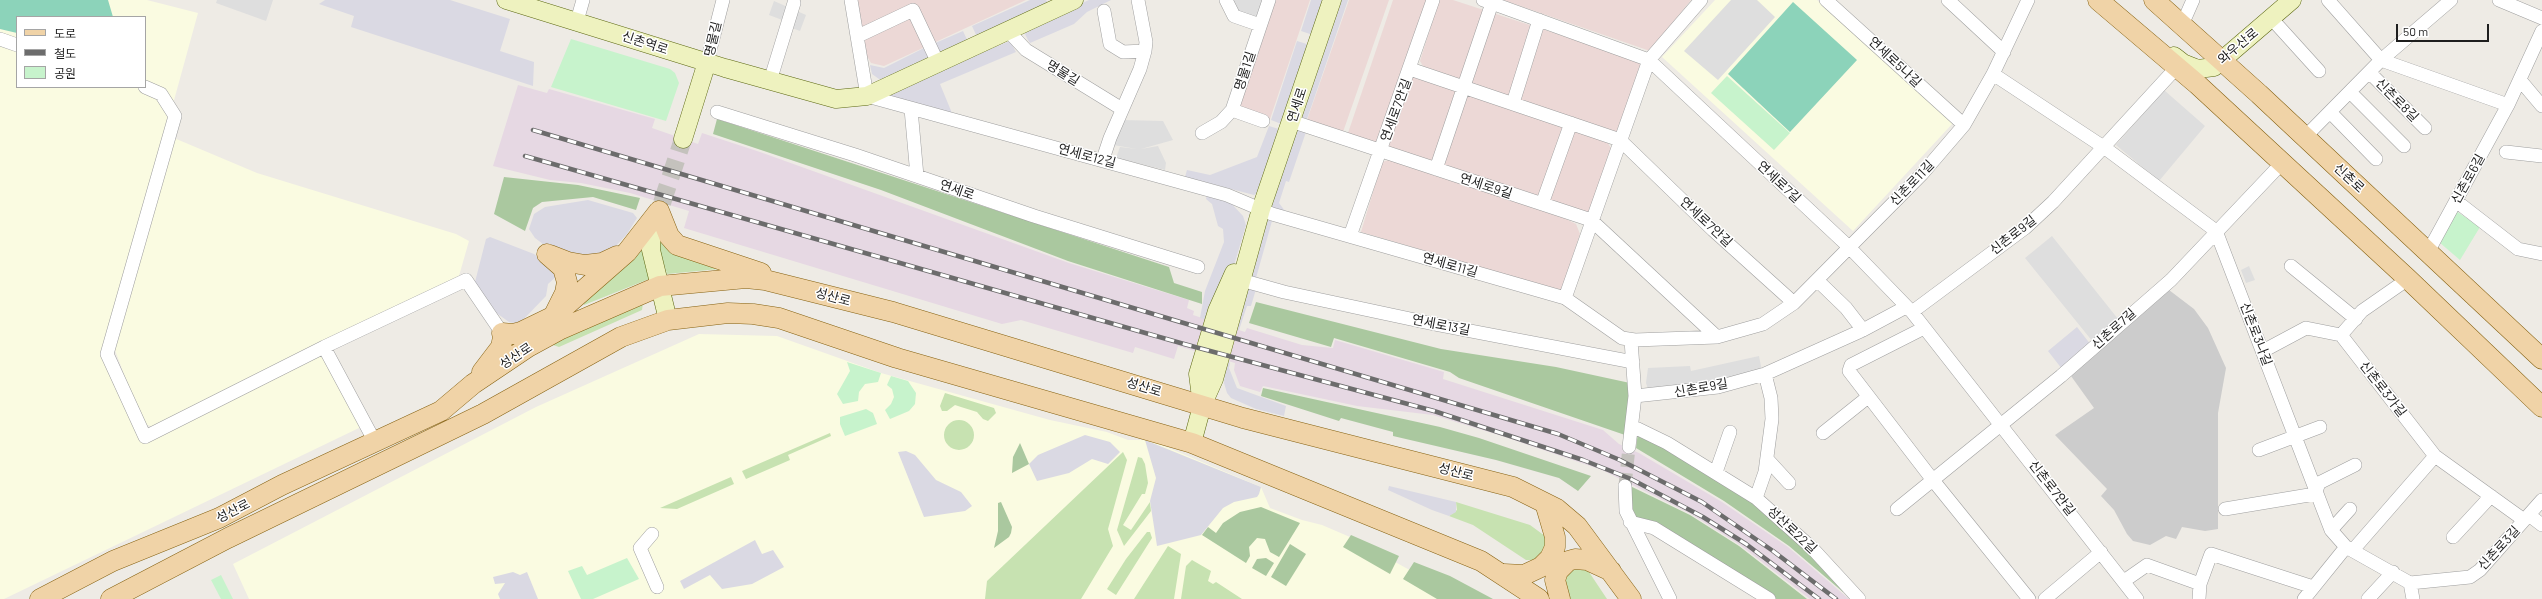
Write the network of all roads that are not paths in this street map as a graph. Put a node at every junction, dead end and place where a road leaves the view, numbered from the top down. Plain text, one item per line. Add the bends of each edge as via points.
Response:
1 (583, 0) edge
2 (723, 0) edge
3 (851, 0) edge
4 (1074, 0) edge
5 (1138, 0) edge
6 (1226, 0) edge
7 (1269, 0) edge
8 (1332, 0) edge
9 (1433, 0) edge
10 (1700, 0) edge
11 (1826, 0) edge
12 (1948, 0) edge
13 (2028, 0) edge
14 (2098, 0) edge
15 (2154, 0) edge
16 (2193, 0) edge
17 (2292, 0) edge
18 (2328, 0) edge
19 (2450, 0) edge
20 (2499, 0) edge
21 (513, 1) edge
22 (1487, 2) edge
23 (794, 3) dead end
24 (1056, 4) edge
25 (1104, 11) dead end
26 (2271, 18) junction
27 (2542, 18) edge
28 (1539, 20) junction
29 (577, 21) junction
30 (1260, 25) junction
31 (2182, 25) junction
32 (2542, 31) edge
33 (1008, 32) junction
34 (858, 36) junction
35 (2141, 36) junction
36 (0, 39) edge
37 (16, 45) edge
38 (1145, 51) junction
39 (2004, 52) junction
40 (1649, 60) junction
41 (2381, 60) junction
42 (707, 62) junction
43 (2222, 62) junction
44 (938, 63) junction
45 (2177, 67) junction
46 (1410, 69) junction
47 (2319, 71) dead end
48 (2370, 73) junction
49 (1993, 74) junction
50 (2520, 80) junction
51 (770, 81) junction
52 (1463, 86) junction
53 (146, 87) edge
54 (2350, 92) junction
55 (867, 96) junction
56 (1513, 103) junction
57 (2508, 105) junction
58 (2542, 106) edge
59 (911, 109) junction
60 (1122, 109) junction
61 (1232, 110) junction
62 (717, 112) dead end
63 (2330, 112) junction
64 (1263, 121) dead end
65 (1291, 121) junction
66 (1571, 123) junction
67 (1964, 126) junction
68 (2425, 128) dead end
69 (1202, 133) dead end
70 (2305, 137) junction
71 (684, 139) tunnel mouth
72 (1620, 140) junction
73 (2404, 146) dead end
74 (2105, 148) junction
75 (1381, 151) junction
76 (2506, 152) dead end
77 (2542, 156) edge
78 (1103, 159) junction
79 (2376, 159) dead end
80 (2282, 163) junction
81 (1436, 169) junction
82 (917, 176) junction
83 (2456, 201) junction
84 (1542, 204) junction
85 (660, 207) junction
86 (1261, 209) junction
87 (1591, 220) junction
88 (2216, 231) junction
89 (1350, 236) junction
90 (1849, 247) junction
91 (626, 252) junction
92 (2428, 252) junction
93 (2542, 254) edge
94 (2291, 266) dead end
95 (1198, 267) dead end
96 (2408, 279) junction
97 (1817, 280) junction
98 (1245, 281) junction
99 (660, 286) junction
100 (813, 292) junction
101 (1565, 298) junction
102 (1794, 303) junction
103 (1909, 310) junction
104 (554, 316) junction
105 (2356, 319) junction
106 (668, 320) junction
107 (1924, 328) junction
108 (1863, 330) junction
109 (502, 333) junction
110 (2341, 335) junction
111 (1717, 337) junction
112 (1631, 340) junction
113 (324, 347) junction
114 (528, 347) junction
115 (2263, 351) junction
116 (2542, 359) edge
117 (1633, 362) junction
118 (1765, 374) junction
119 (473, 384) junction
120 (1636, 396) junction
121 (1868, 397) junction
122 (1202, 406) junction
123 (2542, 407) edge
124 (2002, 424) junction
125 (1632, 426) junction
126 (2320, 427) dead end
127 (1730, 432) dead end
128 (1824, 433) dead end
129 (2294, 437) junction
130 (375, 442) junction
131 (1192, 444) junction
132 (1629, 447) tunnel mouth
133 (2259, 450) dead end
134 (2435, 456) junction
135 (1767, 460) junction
136 (2355, 465) dead end
137 (1716, 472) junction
138 (1932, 479) junction
139 (1789, 483) dead end
140 (1625, 486) tunnel mouth
141 (2315, 494) junction
142 (2491, 496) junction
143 (1756, 498) junction
144 (2542, 500) edge
145 (1545, 503) junction
146 (1897, 509) dead end
147 (2350, 509) dead end
148 (2225, 510) dead end
149 (2526, 517) junction
150 (1630, 522) junction
151 (2542, 525) edge
152 (2331, 530) junction
153 (652, 534) dead end
154 (2453, 537) dead end
155 (2350, 548) junction
156 (2101, 552) junction
157 (1612, 571) junction
158 (2393, 572) junction
159 (1504, 574) junction
160 (2124, 581) junction
161 (2200, 584) junction
162 (2410, 584) junction
163 (657, 587) dead end
164 (2313, 587) junction
165 (40, 599) edge
166 (111, 599) edge
167 (1539, 599) edge
168 (1560, 599) edge
169 (1631, 599) edge
170 (1670, 599) edge
171 (1770, 599) edge
172 (1859, 599) edge
173 (2029, 599) edge
174 (2045, 599) edge
175 (2137, 599) edge
176 (2199, 599) edge
177 (2304, 599) edge
178 (2368, 599) edge
179 (2414, 599) edge

1 - 29 street
2 - 42 street, 명물길
3 - 34 street
4 - 24 street, 명물길
5 - 38 street via 1146,42
6 - 30 street via 1234,16
7 - 30 street, 명물1길
8 - 65 street, 연세로
9 - 46 street, 연세로7안길
10 - 40 street
11 - 67 street, 연세로5나길
12 - 39 street
13 - 39 street, 신촌로11길
14 - 35 main road
15 - 31 main road, 신촌로
16 - 31 street
17 - 26 street, 와우산로
18 - 41 street
19 - 41 street, 신촌로8길
20 - 27 street
21 - 29 street, 신촌역로
22 - 28 street, 연세로7길
22 - 52 street
23 - 51 street
24 - 33 street, 명물길
25 - 38 street via 1110,44 1123,52
26 - 43 street, 와우산로
26 - 47 street
28 - 40 street, 연세로7길
28 - 56 street
29 - 42 street, 신촌역로
30 - 61 street, 명물1길
31 - 43 main road, 신촌로
32 - 50 street, 신촌로6길
33 - 44 street, 명물길
33 - 60 street, 명물길 via 1026,50
34 - 44 street via 913,10
34 - 55 street
35 - 43 street, 와우산로 via 2153,39 2190,67 2207,69
35 - 45 main road
36 - 37 street
38 - 60 street
39 - 49 street, 신촌로11길
40 - 72 street
40 - 90 street, 연세로7길
41 - 48 street, 신촌로8길
41 - 57 street
42 - 51 street, 명물길
42 - 71 street
43 - 70 main road, 신촌로
44 - 55 street, 명물길
45 - 74 street, 신촌로9길
45 - 80 main road
46 - 52 street, 연세로7안길
46 - 75 street, 연세로7안길
48 - 54 street, 신촌로8길
48 - 68 street, 신촌로8길
49 - 67 street, 신촌로11길
49 - 74 street
50 - 57 street, 신촌로6길
50 - 58 street
51 - 55 street, 명물길 via 829,98
52 - 56 street, 연세로7안길
52 - 81 street
53 - 113 street via 161,94 175,116 107,354 145,437
54 - 63 street, 신촌로8길
54 - 73 street
55 - 59 street, 연세로12길
56 - 66 street, 연세로7안길
57 - 83 street, 신촌로6길
59 - 78 street, 연세로12길
59 - 82 street
60 - 78 street
61 - 64 street
61 - 69 street via 1221,122
62 - 82 street, 연세로
63 - 70 street, 신촌로8길
63 - 79 street
65 - 75 street, 연세로9길
65 - 86 street, 연세로
66 - 72 street, 연세로7안길
66 - 84 street
67 - 90 street, 신촌로11길 via 1922,174
70 - 92 main road, 신촌로
72 - 87 street
72 - 102 street, 연세로7안길 via 1713,230
74 - 88 street
74 - 103 street, 신촌로9길 via 2025,228
75 - 81 street, 연세로9길
75 - 89 street
76 - 77 street
78 - 86 street, 연세로12길 via 1227,195
80 - 88 street, 신촌로7길
80 - 96 main road
81 - 84 street, 연세로9길
82 - 95 street, 연세로 via 1034,216
83 - 92 street, 신촌로6길
83 - 93 street via 2518,249
84 - 87 street, 연세로9길
85 - 91 main road
85 - 99 street via 650,241
85 - 100 main road via 669,236 677,245
86 - 89 street, 연세로11길
86 - 98 street, 연세로
86 - 122 street, 연세로 via 1250,226 1232,278 1217,311 1198,374
87 - 101 street
87 - 111 street, 연세로9길
88 - 115 street, 신촌로3나길
88 - 124 street, 신촌로7길 via 2171,280 2065,373
89 - 101 street, 연세로11길
90 - 97 street, 신촌로11길
90 - 103 street, 연세로7길
91 - 104 main road
91 - 104 main road via 602,263 585,265 547,254 563,268 567,282
92 - 116 main road, 신촌로
94 - 105 street
96 - 105 street via 2362,311
96 - 123 main road
97 - 102 street, 신촌로11길
97 - 108 street via 1846,308
98 - 117 street, 연세로13길 via 1284,292 1434,324
98 - 122 street, 연세로 via 1214,379
99 - 100 main road, 성산로 via 756,278
99 - 106 street
99 - 114 main road, 성산로 via 561,329
100 - 122 main road, 성산로 via 893,312
101 - 112 street, 연세로11길 via 1622,338
102 - 111 street, 신촌로11길 via 1763,324
103 - 107 street
103 - 108 street, 신촌로9길
104 - 109 main road via 521,332
104 - 114 main road
105 - 110 street
106 - 131 main road, 성산로 via 728,313 779,318 897,358
106 - 166 main road, 성산로 via 621,337 483,414 228,538
107 - 121 street via 1849,366 1849,371
107 - 124 street
108 - 118 street, 신촌로9길
109 - 113 street via 466,280
109 - 119 main road via 501,346
110 - 115 street via 2306,328
110 - 134 street, 신촌로3가길
111 - 112 street, 신촌로11길
112 - 117 street
113 - 130 street
114 - 119 main road, 성산로
115 - 129 street, 신촌로3나길
117 - 120 street
118 - 120 street, 신촌로9길 via 1718,386
118 - 135 street via 1772,409
119 - 130 main road, 성산로 via 441,411
120 - 125 street
121 - 128 street
121 - 138 street
122 - 131 street, 연세로
122 - 145 main road, 성산로 via 1502,484
124 - 138 street, 신촌로7길
124 - 156 street, 신촌로7안길
125 - 132 street
125 - 137 street, 성산로22길
126 - 129 street
127 - 137 street
129 - 133 street
129 - 141 street, 신촌로3나길
130 - 165 main road, 성산로 via 282,485 219,518 112,561
131 - 159 main road, 성산로 via 1452,549
134 - 142 street, 신촌로3가길
134 - 155 street
135 - 139 street
135 - 143 street
136 - 141 street via 2319,484
137 - 143 street, 성산로22길
138 - 146 street, 신촌로7길
138 - 173 street
140 - 150 street via 1624,506
141 - 148 street
141 - 152 street, 신촌로3나길
142 - 149 street, 신촌로3가길
142 - 154 street
143 - 172 street, 성산로22길 via 1812,548
144 - 149 street, 신촌로3길
145 - 157 main road, 성산로 via 1577,526
145 - 159 main road via 1555,537 1555,547 1550,558 1541,567 1524,575
147 - 152 street
149 - 151 street, 신촌로3길
149 - 162 street, 신촌로3길 via 2480,570 2470,577
150 - 170 street
150 - 171 street via 1654,528
152 - 155 street, 신촌로3나길
153 - 163 street via 640,548
155 - 158 street, 신촌로3나길
155 - 164 street
156 - 160 street, 신촌로7안길
156 - 174 street
157 - 168 main road via 1587,560 1568,561 1561,566 1555,580
157 - 169 main road, 성산로
158 - 162 street, 신촌로3나길
158 - 178 street
159 - 167 main road, 성산로
160 - 161 street via 2147,565
160 - 175 street, 신촌로7안길
161 - 164 street via 2211,554
161 - 176 street
162 - 179 street
164 - 177 street

